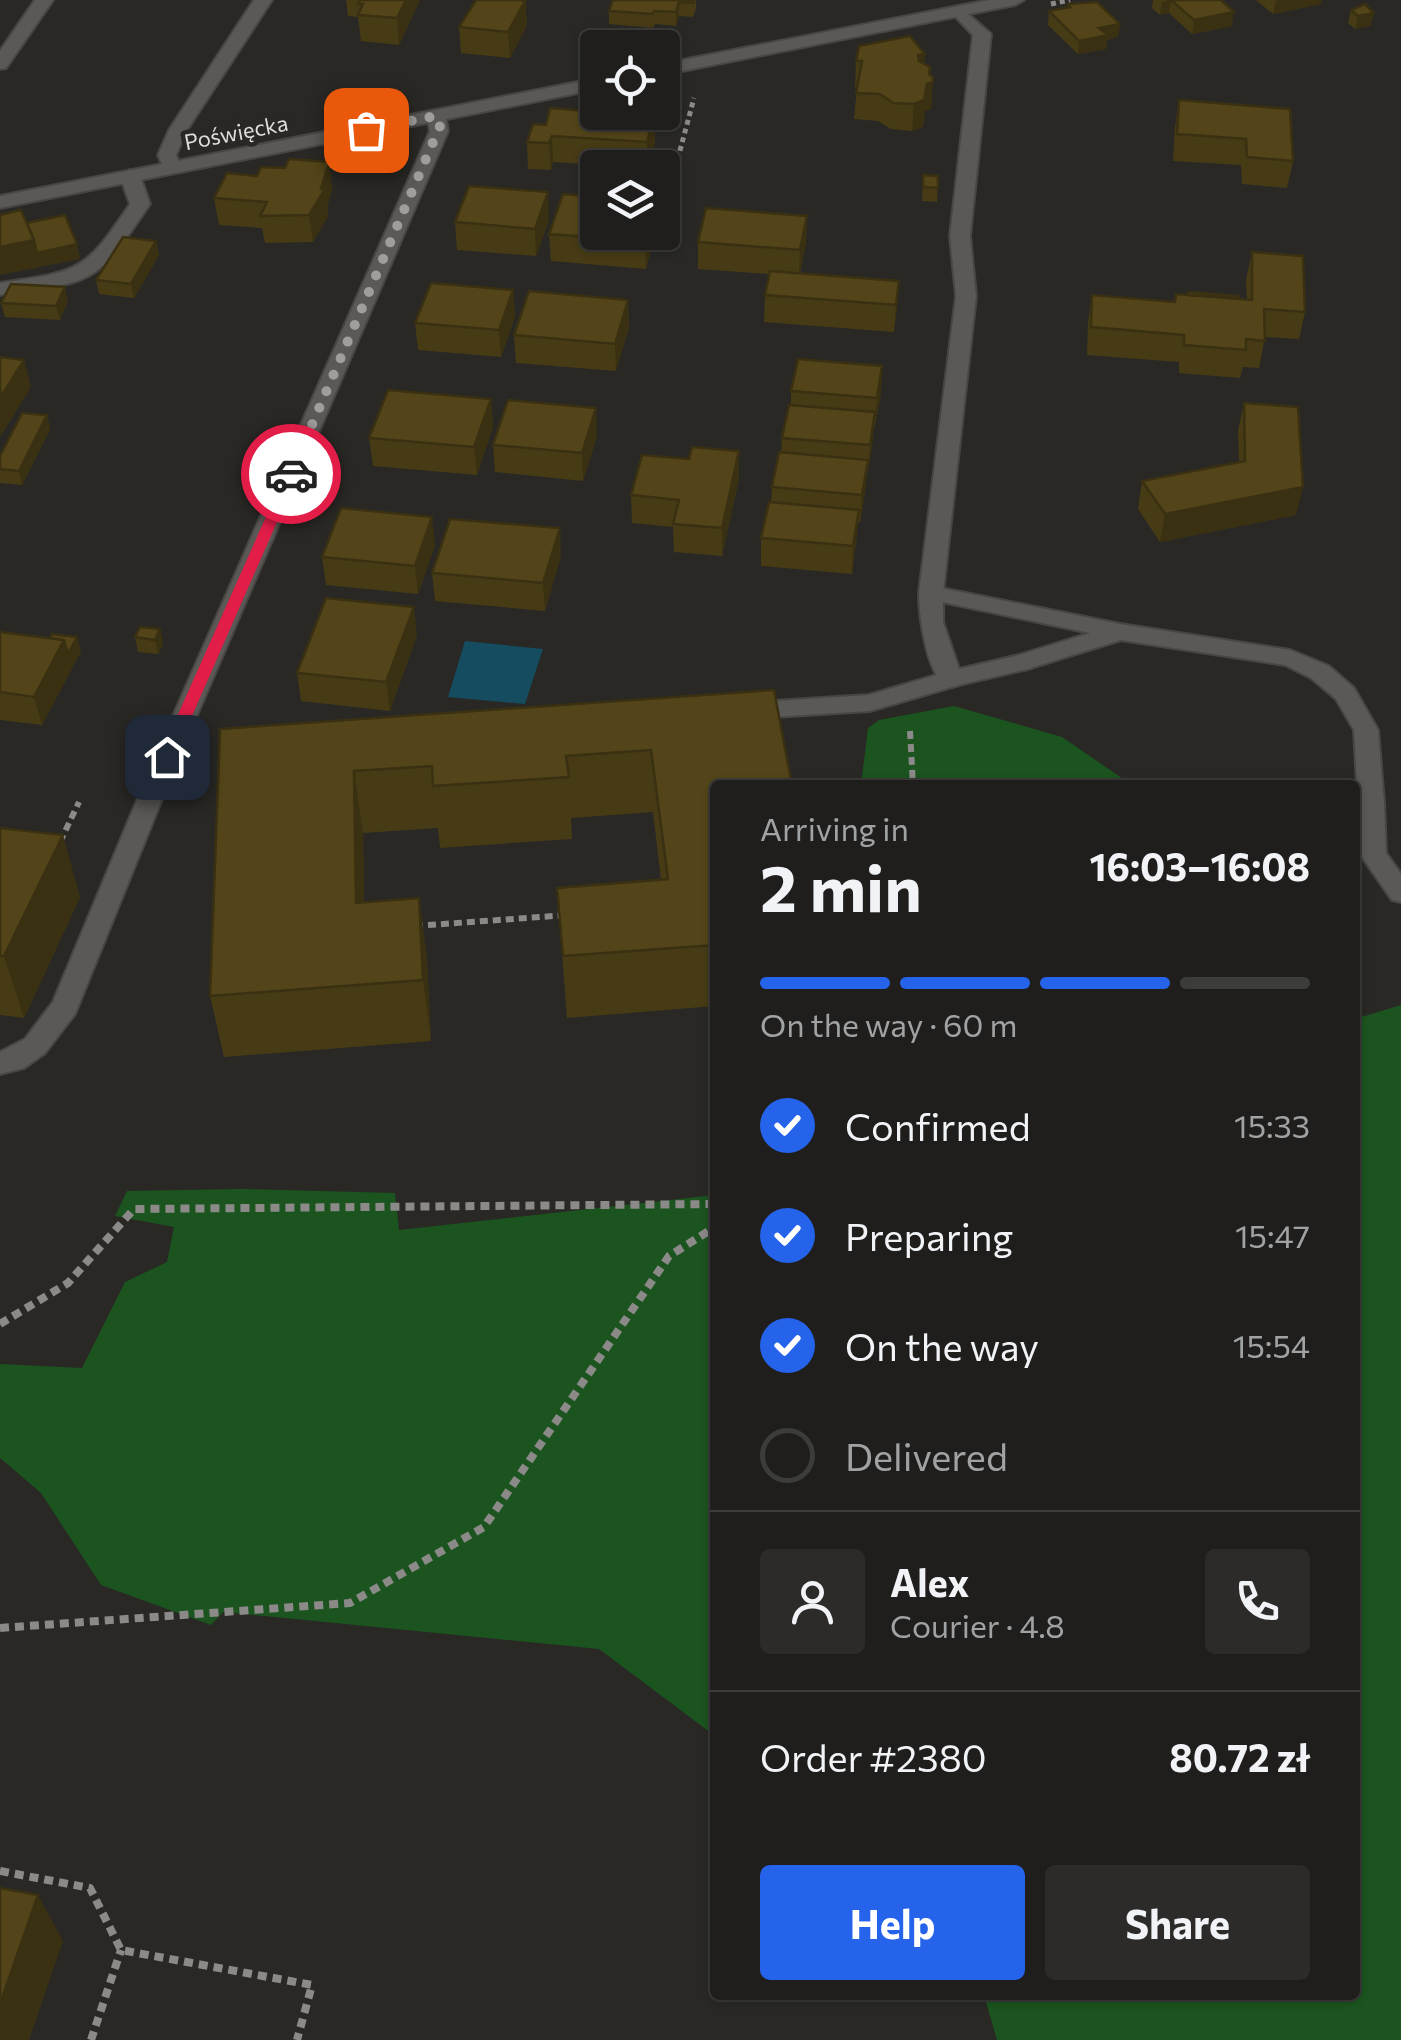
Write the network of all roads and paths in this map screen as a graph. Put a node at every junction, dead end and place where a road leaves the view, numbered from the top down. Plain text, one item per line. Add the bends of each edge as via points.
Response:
1 (44, 0) edge
2 (263, 0) edge
3 (1016, 0) edge
4 (959, 11) junction
5 (0, 64) edge
6 (680, 66) edge
7 (697, 86) dead end
8 (580, 87) edge
9 (436, 116) junction
10 (680, 150) edge
11 (172, 168) junction
12 (130, 176) junction
13 (0, 202) edge
14 (0, 289) edge
15 (931, 593) junction
16 (1120, 632) junction
17 (950, 678) junction
18 (901, 694) junction
19 (718, 712) edge
20 (913, 780) edge
21 (80, 802) dead end
22 (53, 857) edge
23 (1401, 893) edge
24 (573, 915) edge
25 (414, 926) edge
26 (0, 1063) edge
27 (710, 1204) edge
28 (710, 1230) edge
29 (0, 1324) edge
30 (0, 1628) edge
31 (0, 1871) edge
32 (121, 1950) junction
33 (91, 2040) edge
34 (297, 2040) edge

1 - 5 street
2 - 11 street via 178,130 168,155
3 - 4 street
4 - 6 street
4 - 15 street via 982,34 960,236 966,296
7 - 10 path
8 - 9 street, Poświęcka
9 - 11 street, Poświęcka
9 - 26 street via 440,131 64,1007 35,1046
11 - 12 street, Poświęcka
12 - 13 street, Poświęcka
12 - 14 street via 140,204 100,261 65,277
15 - 16 street
15 - 17 street via 932,622
16 - 17 street
16 - 23 street via 1290,658 1345,694 1366,730 1373,854
17 - 18 street
18 - 19 street via 870,703
18 - 20 path via 909,707
21 - 22 path
24 - 25 path
27 - 29 path via 134,1209 68,1283
28 - 30 path via 670,1256 484,1527 350,1604
31 - 32 path via 90,1888
32 - 33 path
32 - 34 path via 312,1985

